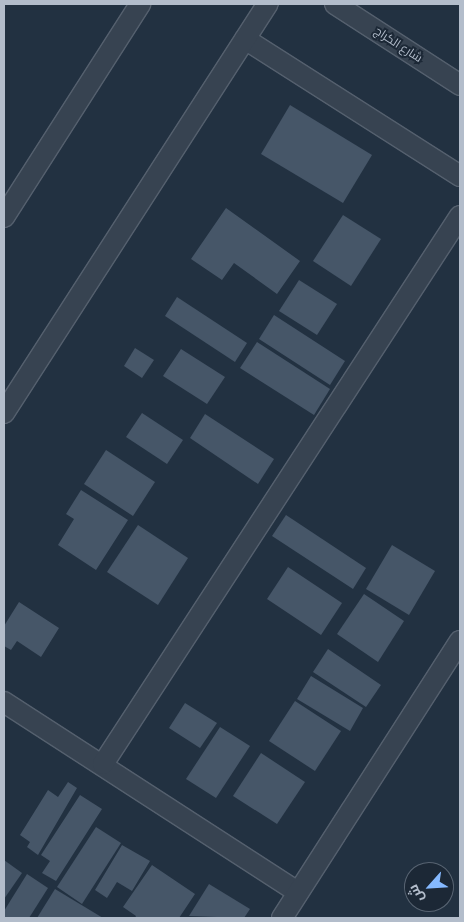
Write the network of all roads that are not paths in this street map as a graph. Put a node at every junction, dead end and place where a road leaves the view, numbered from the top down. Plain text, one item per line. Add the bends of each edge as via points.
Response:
1 (140, 4) edge
2 (268, 4) edge
3 (335, 4) edge
4 (245, 39) junction
5 (460, 85) edge
6 (460, 176) edge
7 (460, 216) edge
8 (4, 217) edge
9 (4, 413) edge
10 (460, 640) edge
11 (4, 702) edge
12 (103, 764) junction
13 (298, 892) junction
14 (282, 918) edge

1 - 8 street
2 - 4 street
3 - 5 street, شارع الكراج
4 - 6 street
4 - 9 street
7 - 12 street
10 - 13 street
11 - 12 street
12 - 13 street
13 - 14 street

